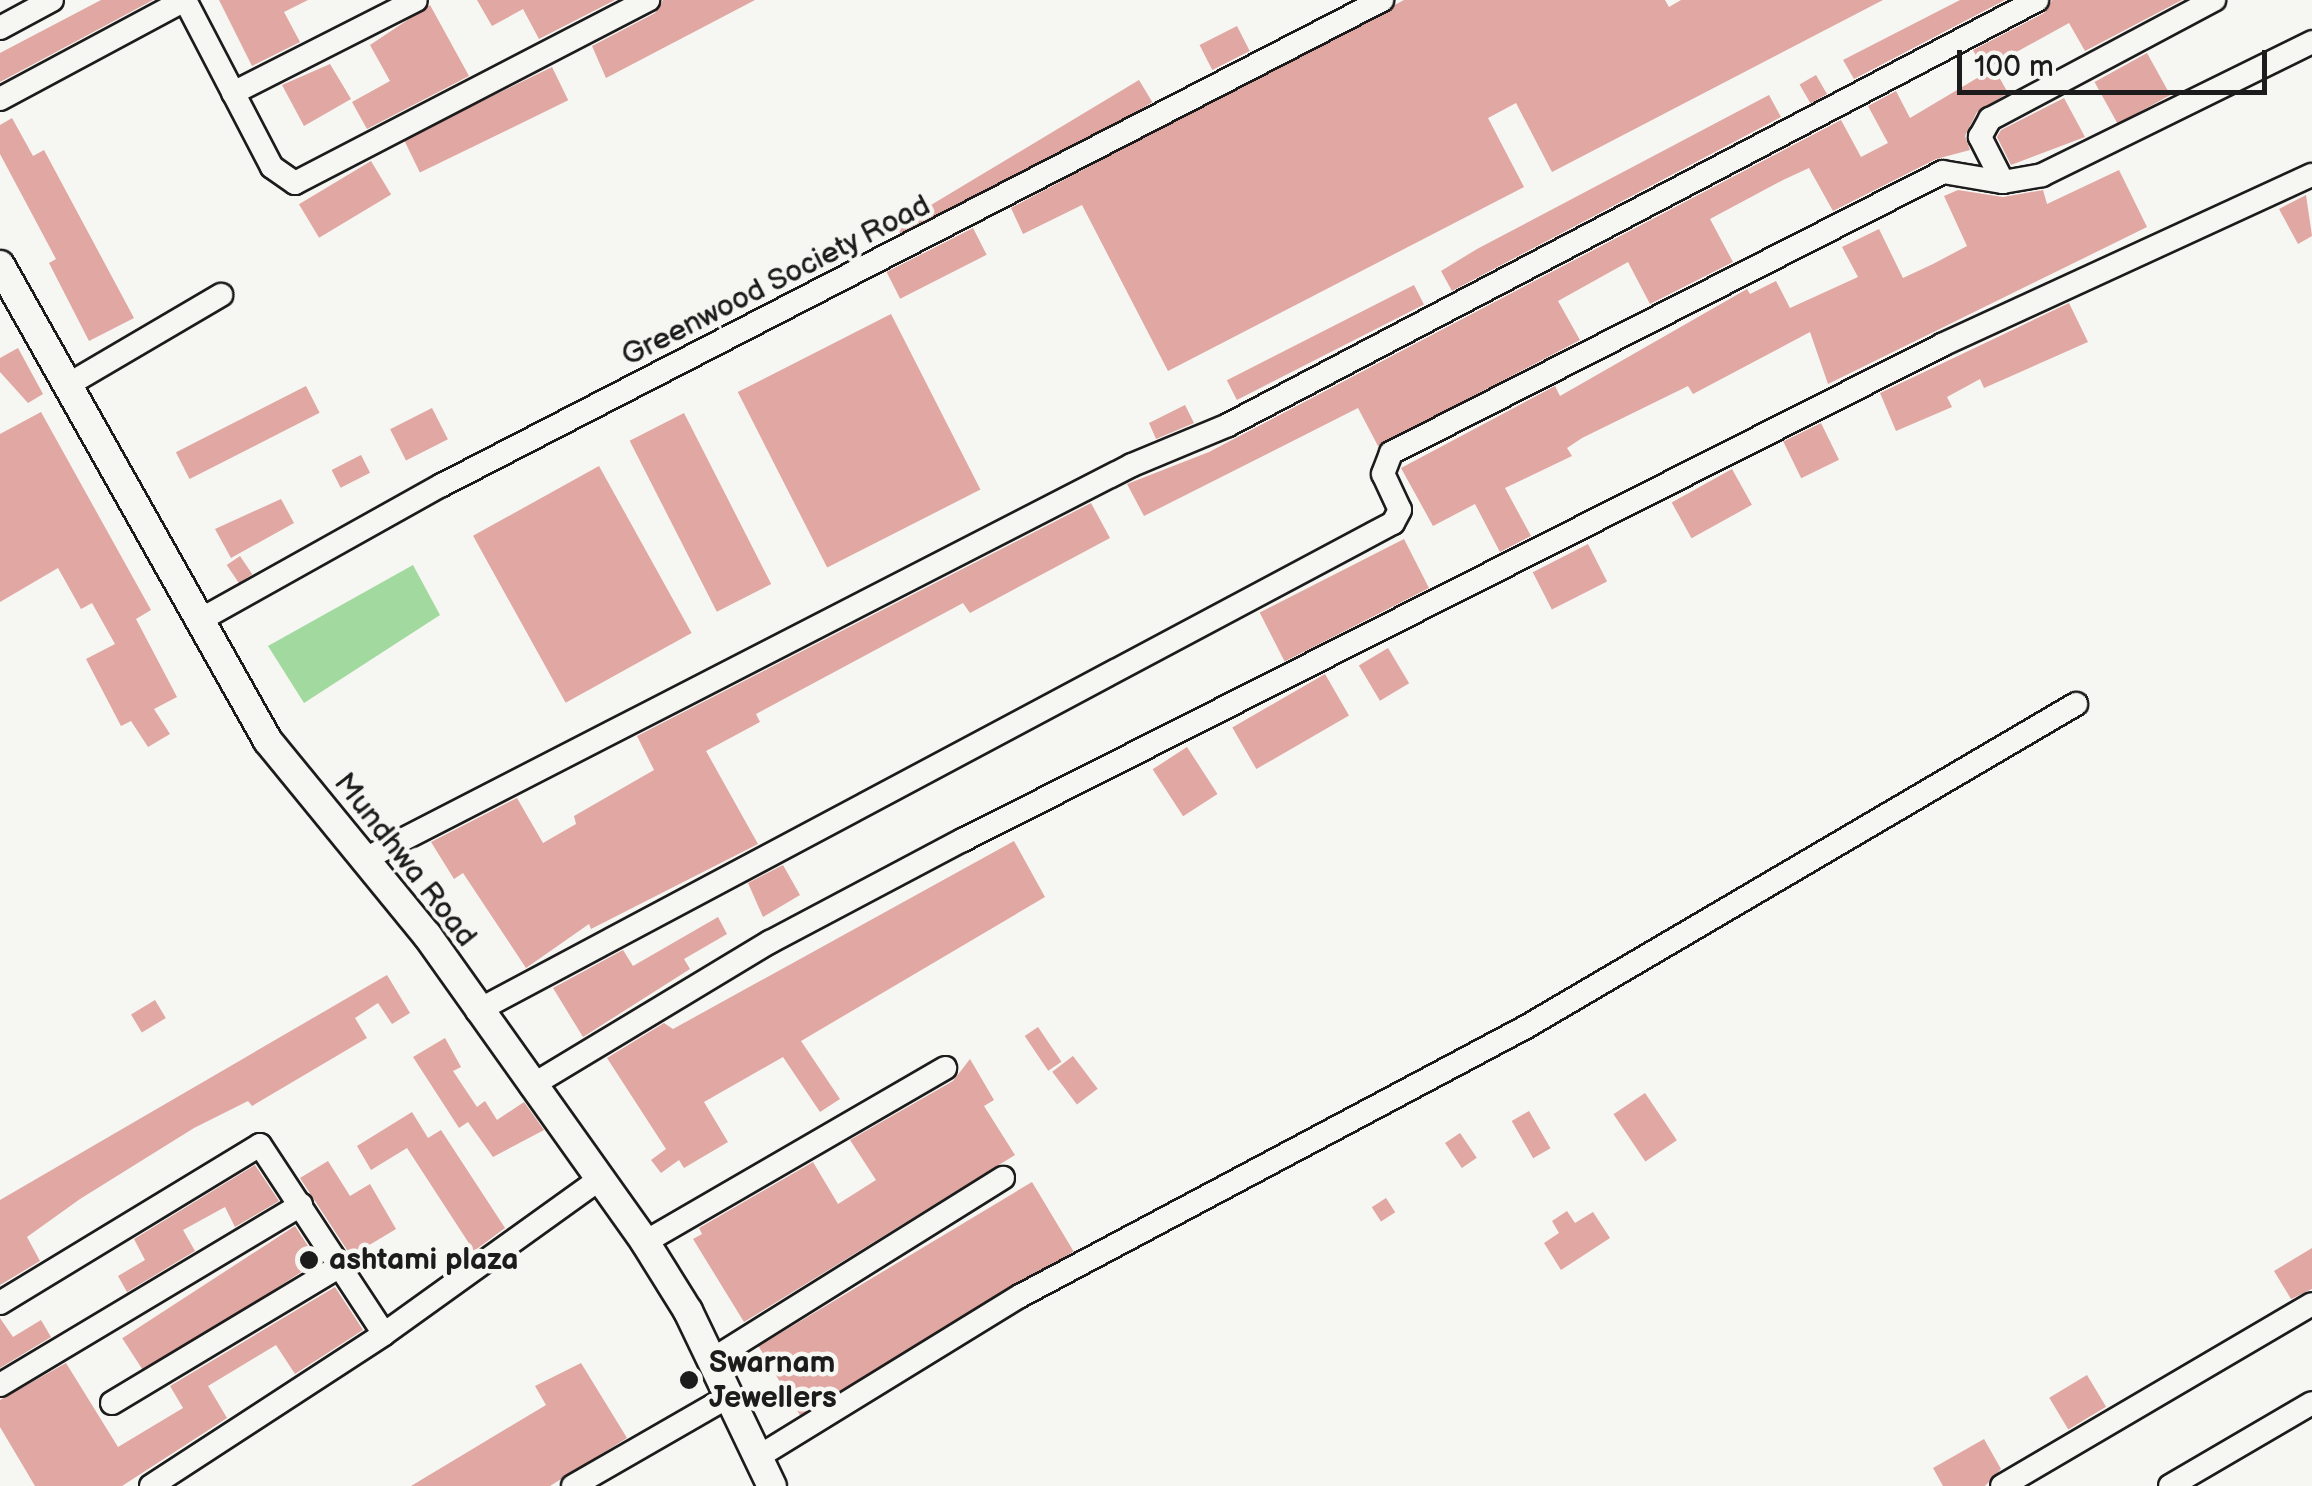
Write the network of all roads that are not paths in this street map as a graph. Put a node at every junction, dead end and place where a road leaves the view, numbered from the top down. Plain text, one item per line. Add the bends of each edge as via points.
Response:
1 (52, 0) edge
2 (185, 0) edge
3 (416, 0) edge
4 (648, 0) edge
5 (1382, 0) edge
6 (2037, 0) edge
7 (2214, 0) edge
8 (0, 28) edge
9 (2312, 42) edge
10 (233, 94) junction
11 (0, 99) edge
12 (2312, 175) edge
13 (2003, 182) junction
14 (0, 265) edge
15 (221, 295) dead end
16 (66, 386) junction
17 (200, 620) junction
18 (2076, 704) dead end
19 (365, 859) junction
20 (477, 1011) junction
21 (945, 1068) dead end
22 (530, 1086) junction
23 (1003, 1178) dead end
24 (600, 1179) junction
25 (301, 1205) junction
26 (645, 1242) junction
27 (340, 1266) junction
28 (0, 1303) edge
29 (2312, 1304) edge
30 (384, 1334) junction
31 (713, 1359) junction
32 (0, 1385) edge
33 (731, 1395) junction
34 (2312, 1402) edge
35 (112, 1403) dead end
36 (758, 1457) junction
37 (150, 1486) edge
38 (573, 1486) edge
39 (772, 1486) edge
40 (2002, 1486) edge
41 (2170, 1486) edge

1 - 8 street
2 - 10 street
2 - 11 street
3 - 10 street
4 - 10 street via 296,182 272,168
5 - 17 street, Greenwood Society Road via 442,485
6 - 19 street via 1228,426 1132,465
7 - 13 street via 1990,119 1980,136
9 - 13 street via 2042,175
12 - 22 street via 1806,412 963,840 770,942
13 - 20 street via 1943,172 1392,453 1383,474 1400,510 1393,522
14 - 16 main road, Mundhwa Road
15 - 16 street
16 - 17 main road, Mundhwa Road
17 - 19 main road, Mundhwa Road via 268,740
18 - 36 street via 1526,1026 1020,1296
19 - 20 main road, Mundhwa Road
20 - 22 main road, Mundhwa Road
21 - 26 street
22 - 24 main road, Mundhwa Road
23 - 31 street
24 - 26 main road, Mundhwa Road
24 - 30 street
25 - 27 street
25 - 28 street via 260,1145
25 - 32 street
26 - 31 main road, Mundhwa Road
27 - 30 street
27 - 35 street
29 - 40 street
30 - 37 street
31 - 33 main road, Mundhwa Road
33 - 36 main road, Mundhwa Road
33 - 38 street
34 - 41 street
36 - 39 main road, Mundhwa Road

